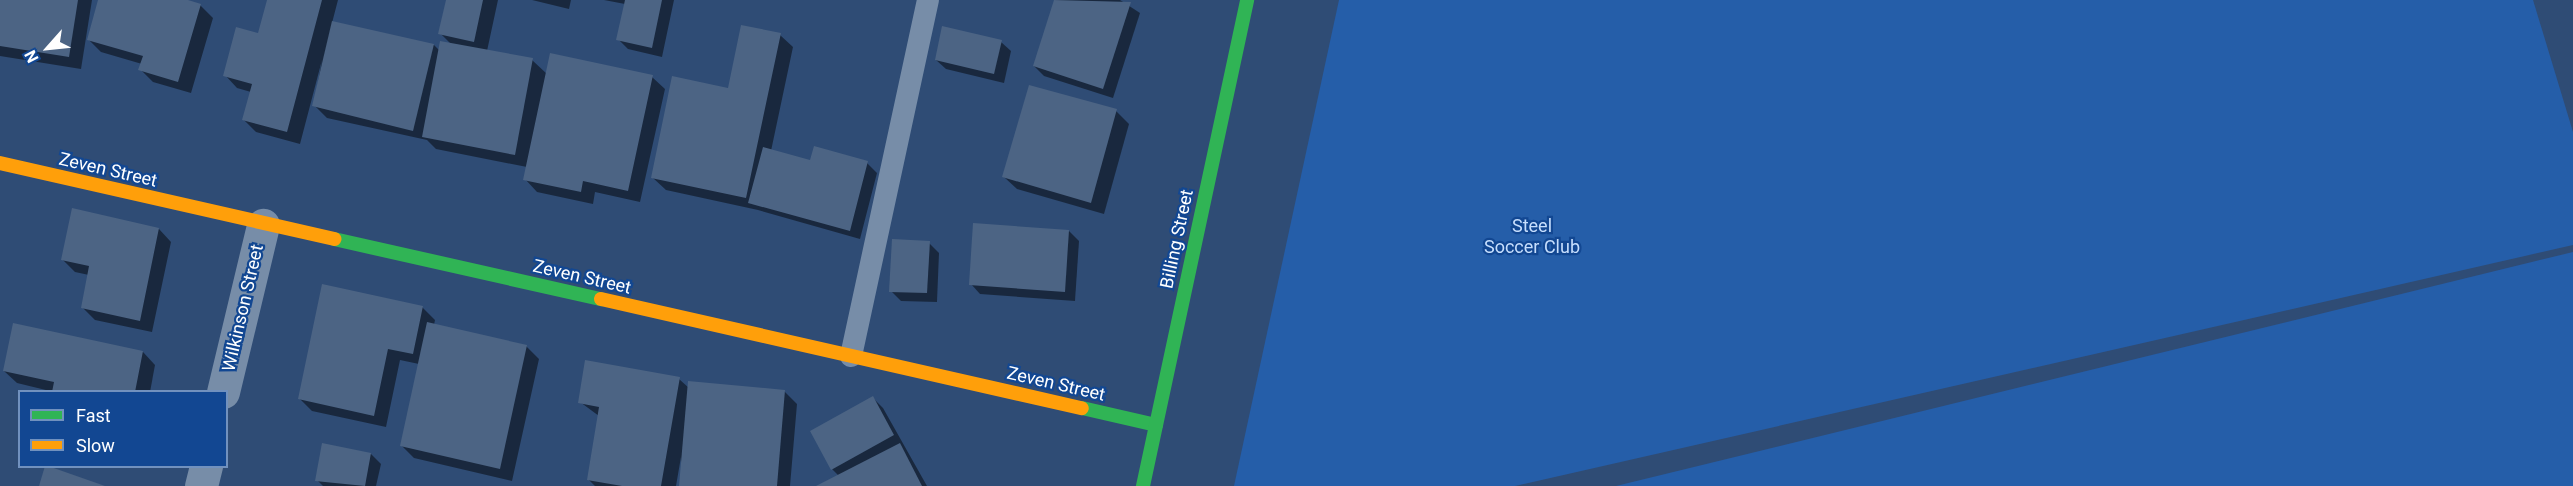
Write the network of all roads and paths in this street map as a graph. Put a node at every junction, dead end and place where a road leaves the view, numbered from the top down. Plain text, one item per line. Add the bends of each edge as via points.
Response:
1 (928, 0) edge
2 (1247, 0) edge
3 (0, 163) edge
4 (263, 225) junction
5 (851, 356) junction
6 (224, 390) edge
7 (1156, 425) junction
8 (206, 468) edge
9 (201, 486) edge
10 (1143, 486) edge

1 - 5 lane
2 - 7 street, Billing Street
3 - 4 street, Zeven Street
4 - 5 street, Zeven Street
4 - 6 street, Wilkinson Street
5 - 7 street, Zeven Street
7 - 10 street, Billing Street
8 - 9 street

